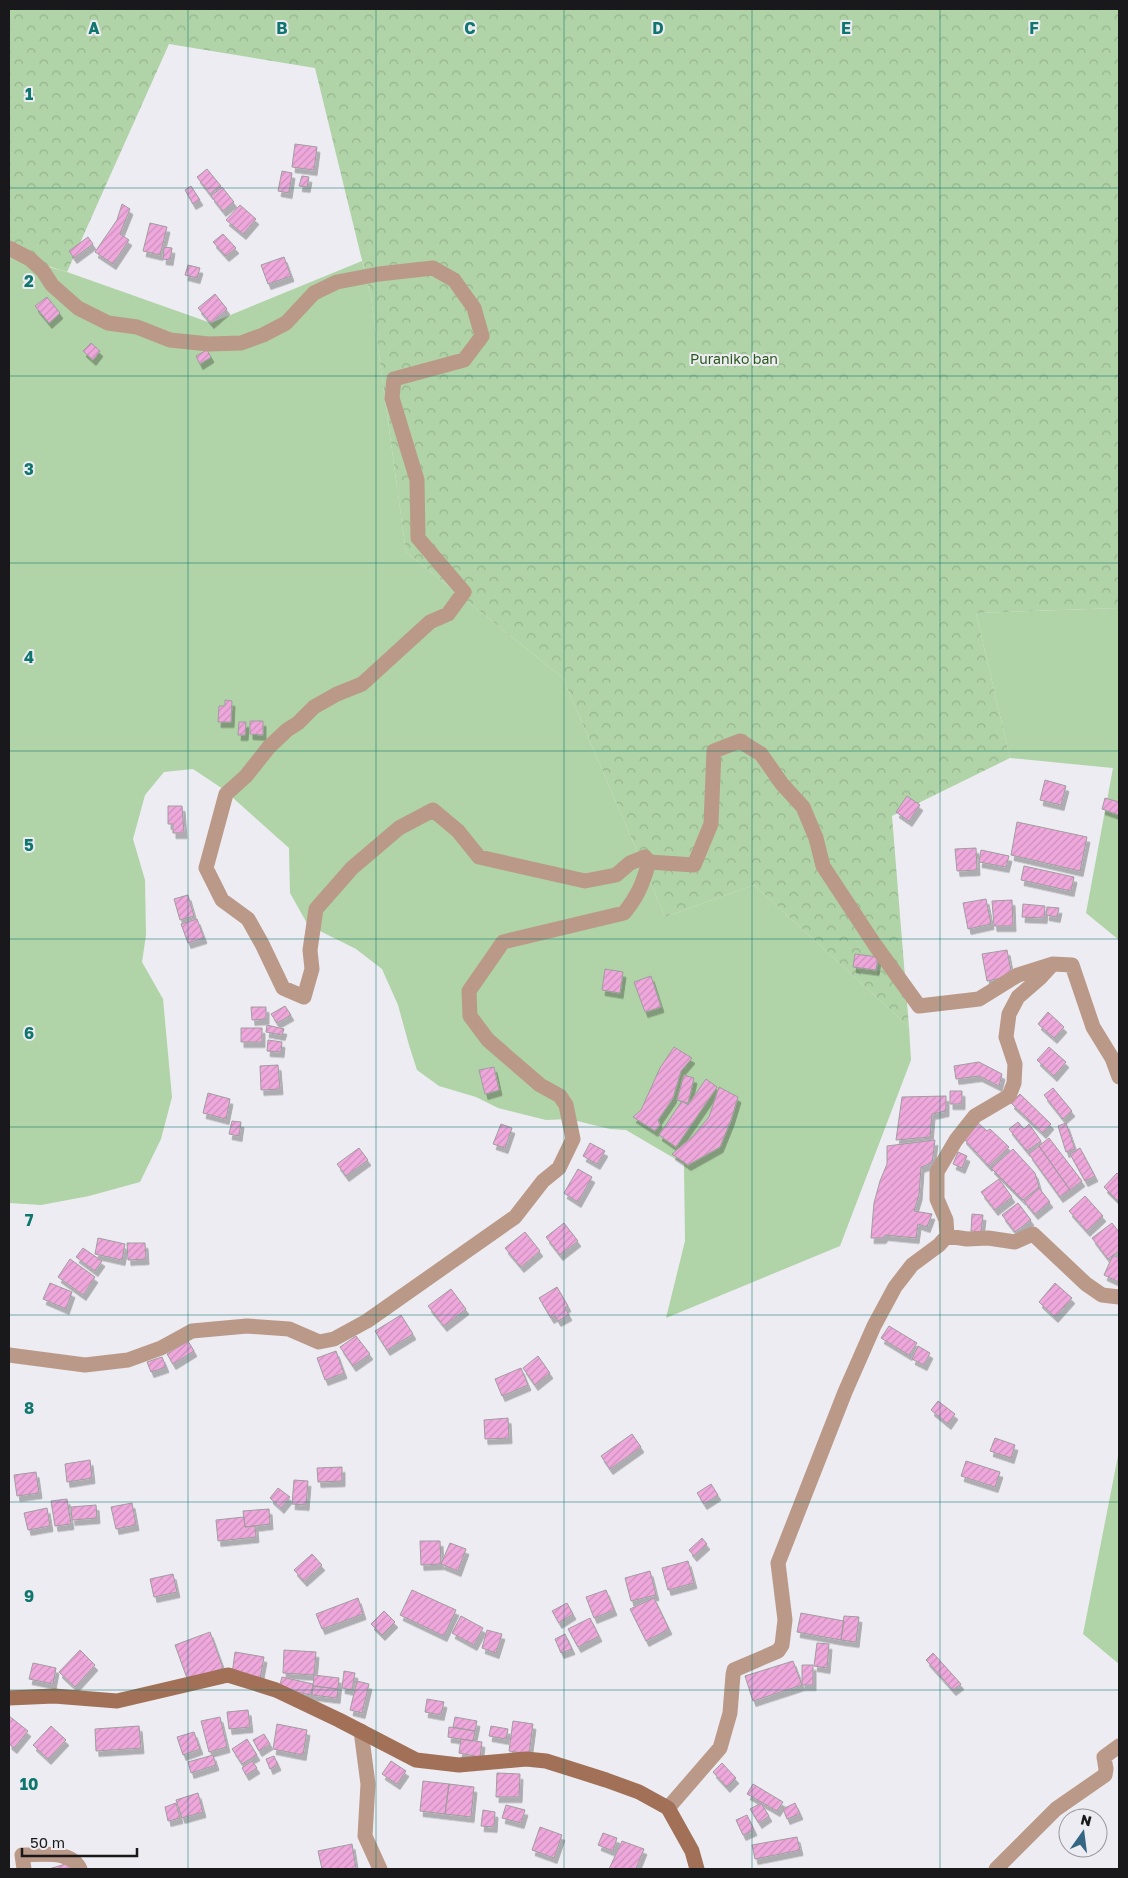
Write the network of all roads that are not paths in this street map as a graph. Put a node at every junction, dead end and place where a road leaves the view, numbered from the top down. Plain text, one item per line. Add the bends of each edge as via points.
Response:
1 (9, 248) edge
2 (649, 862) junction
3 (1053, 964) junction
4 (1115, 1056) edge
5 (1119, 1078) edge
6 (947, 1236) junction
7 (1119, 1297) edge
8 (9, 1355) edge
9 (9, 1698) edge
10 (361, 1731) junction
11 (1119, 1746) edge
12 (668, 1808) junction
13 (24, 1869) edge
14 (80, 1869) edge
15 (380, 1869) edge
16 (697, 1869) edge
17 (996, 1869) edge

1 - 2 street via 30,259 78,308 108,323 137,327 170,340 241,343 286,324 314,294 337,282 433,268 454,280 474,308 482,336 464,360 394,379 392,398 417,480 418,538 464,592 448,614 430,622 362,684 314,707 269,746 246,776 226,794 206,868 222,900 248,919 283,988 304,997 312,969 310,950 316,909 352,868 399,828 433,810 458,831 479,856 585,881 616,875 630,863 645,857
2 - 3 street via 694,865 711,824 714,751 740,741 761,754 803,807 816,838 822,866 919,1006 979,999 1018,975
2 - 8 street via 637,896 624,913 503,942 469,991 470,1016 488,1040 540,1085 560,1096 566,1105 573,1139 559,1168 543,1181 514,1218 367,1321 334,1339 320,1342 289,1329 247,1326 192,1331 128,1360 85,1365
3 - 4 street via 1072,965 1093,1027
3 - 6 street via 1018,998 1009,1014 1006,1036 1015,1064 1014,1083 1009,1096 976,1116 956,1140 937,1172 936,1199 946,1220
4 - 5 street
6 - 7 street via 1015,1242 1033,1234 1086,1284 1102,1295
6 - 12 street via 912,1265 895,1287 841,1402 778,1563 785,1620 782,1645 778,1651 734,1670 730,1713 720,1748
9 - 10 street via 54,1696 117,1701 228,1675 276,1690
10 - 12 street via 416,1760 459,1765 526,1759 546,1761 630,1789
10 - 15 street via 368,1784 365,1836
11 - 17 street via 1104,1757 1105,1775 1056,1809
12 - 16 street via 692,1851
13 - 14 street via 22,1855 65,1856 73,1859

